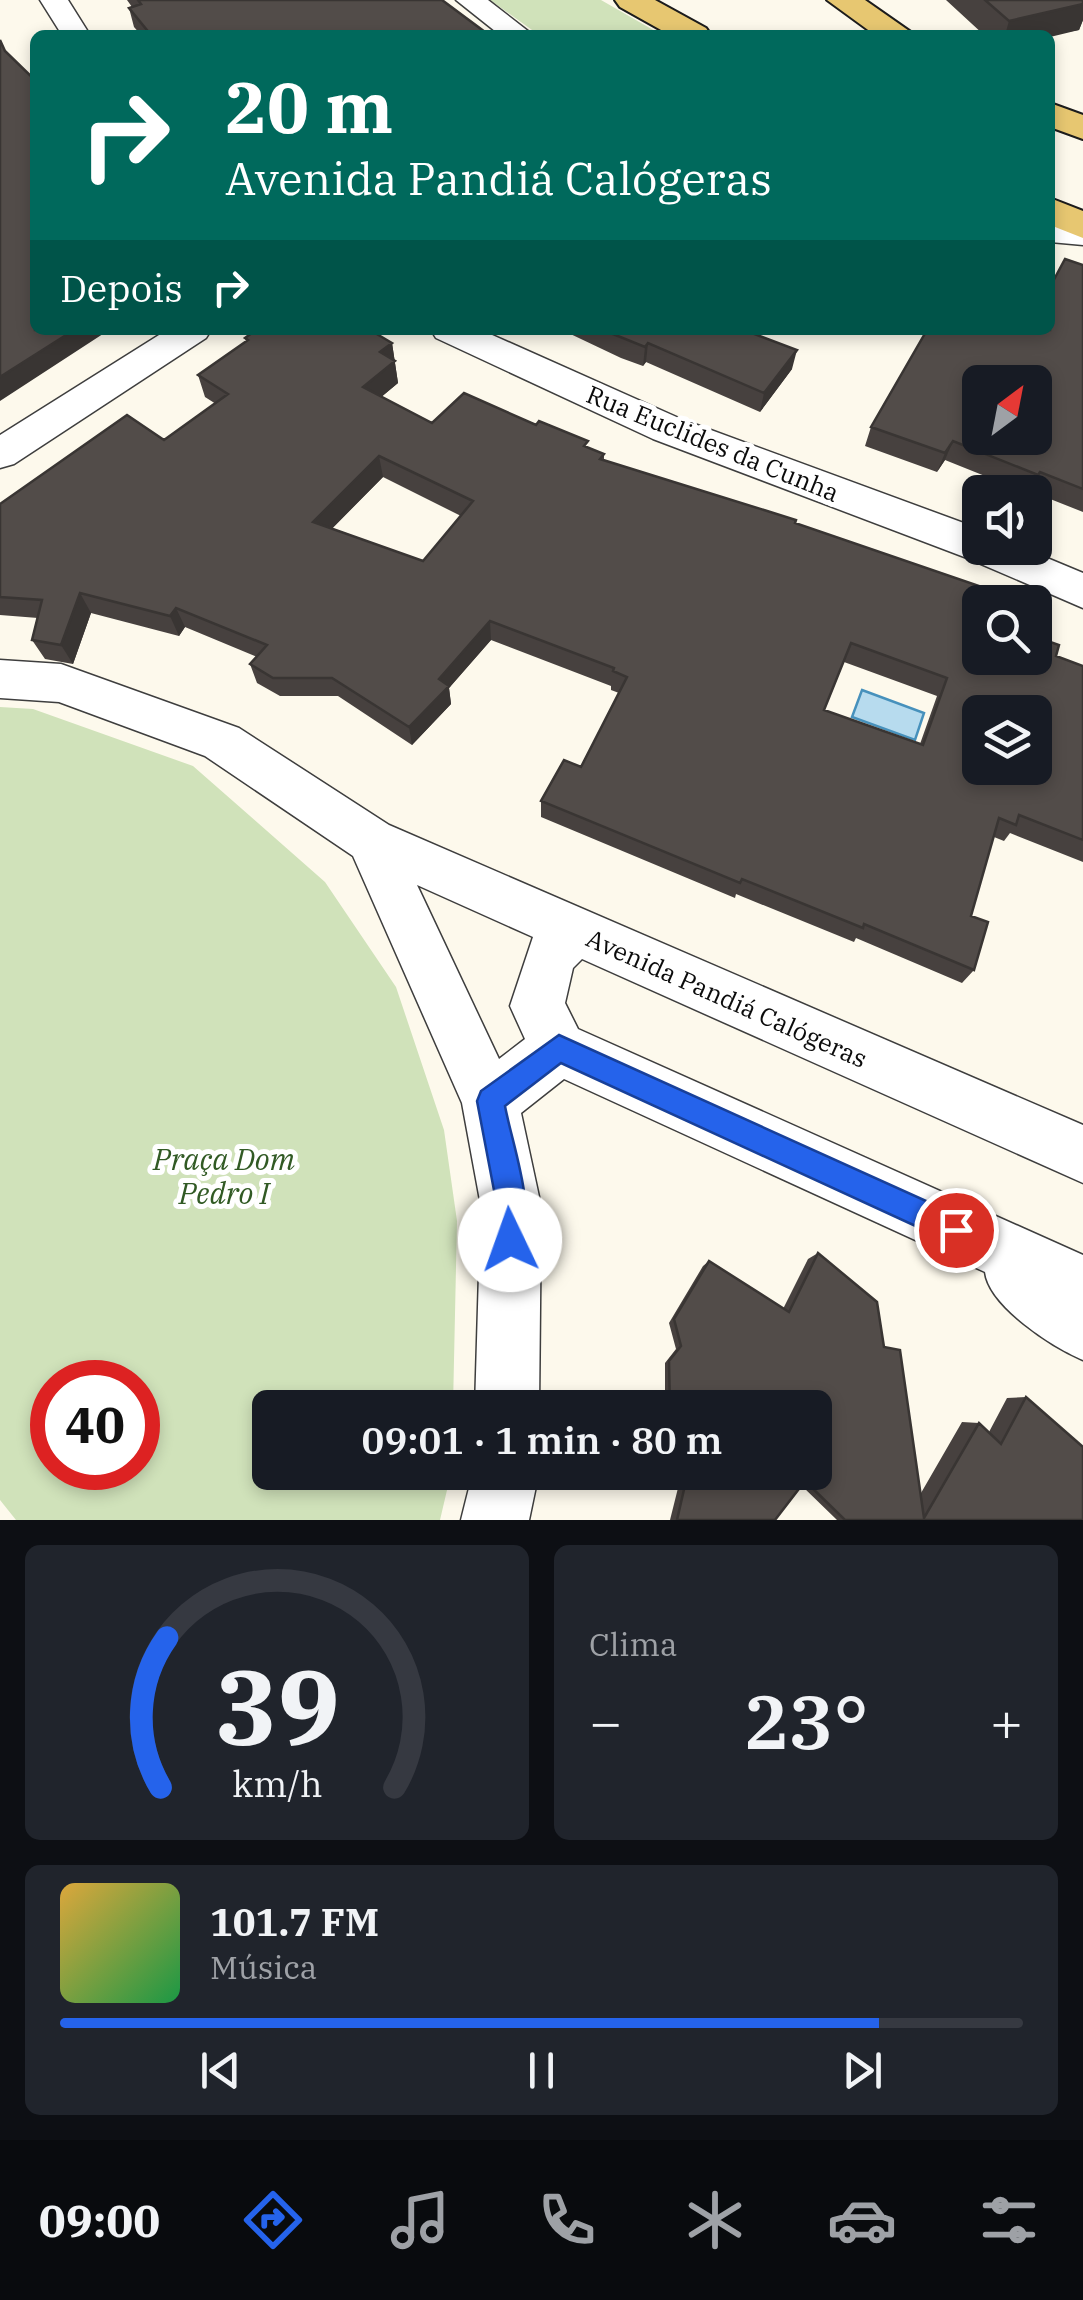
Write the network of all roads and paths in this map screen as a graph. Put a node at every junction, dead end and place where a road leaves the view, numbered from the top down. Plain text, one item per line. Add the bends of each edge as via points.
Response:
1 (54, 0) edge
2 (470, 0) edge
3 (631, 0) edge
4 (844, 0) edge
5 (73, 30) edge
6 (511, 30) edge
7 (685, 30) edge
8 (890, 30) edge
9 (1055, 116) edge
10 (1083, 128) edge
11 (1055, 212) edge
12 (1083, 226) edge
13 (1055, 232) edge
14 (1083, 235) edge
15 (185, 335) edge
16 (460, 335) edge
17 (0, 454) edge
18 (962, 539) edge
19 (1023, 565) edge
20 (1083, 591) edge
21 (0, 678) edge
22 (371, 842) junction
23 (572, 931) junction
24 (559, 1048) junction
25 (490, 1101) junction
26 (1083, 1154) edge
27 (956, 1230) junction
28 (1083, 1286) edge
29 (1083, 1329) edge
30 (507, 1390) edge
31 (502, 1490) edge
32 (496, 1520) edge

1 - 5 street
2 - 6 street
3 - 7 main road
4 - 8 main road
9 - 10 main road
11 - 12 main road
13 - 14 street
15 - 17 street
16 - 18 street, Rua Euclides da Cunha via 668,429
19 - 20 street, Rua Euclides da Cunha
21 - 22 street, Avenida Pandiá Calógeras via 61,683 222,742
22 - 23 street, Avenida Pandiá Calógeras
22 - 25 street
23 - 24 street via 550,956 538,1006
23 - 26 street, Avenida Pandiá Calógeras
24 - 25 street
24 - 27 street
25 - 30 street via 511,1206
27 - 28 street
27 - 29 street
31 - 32 street

